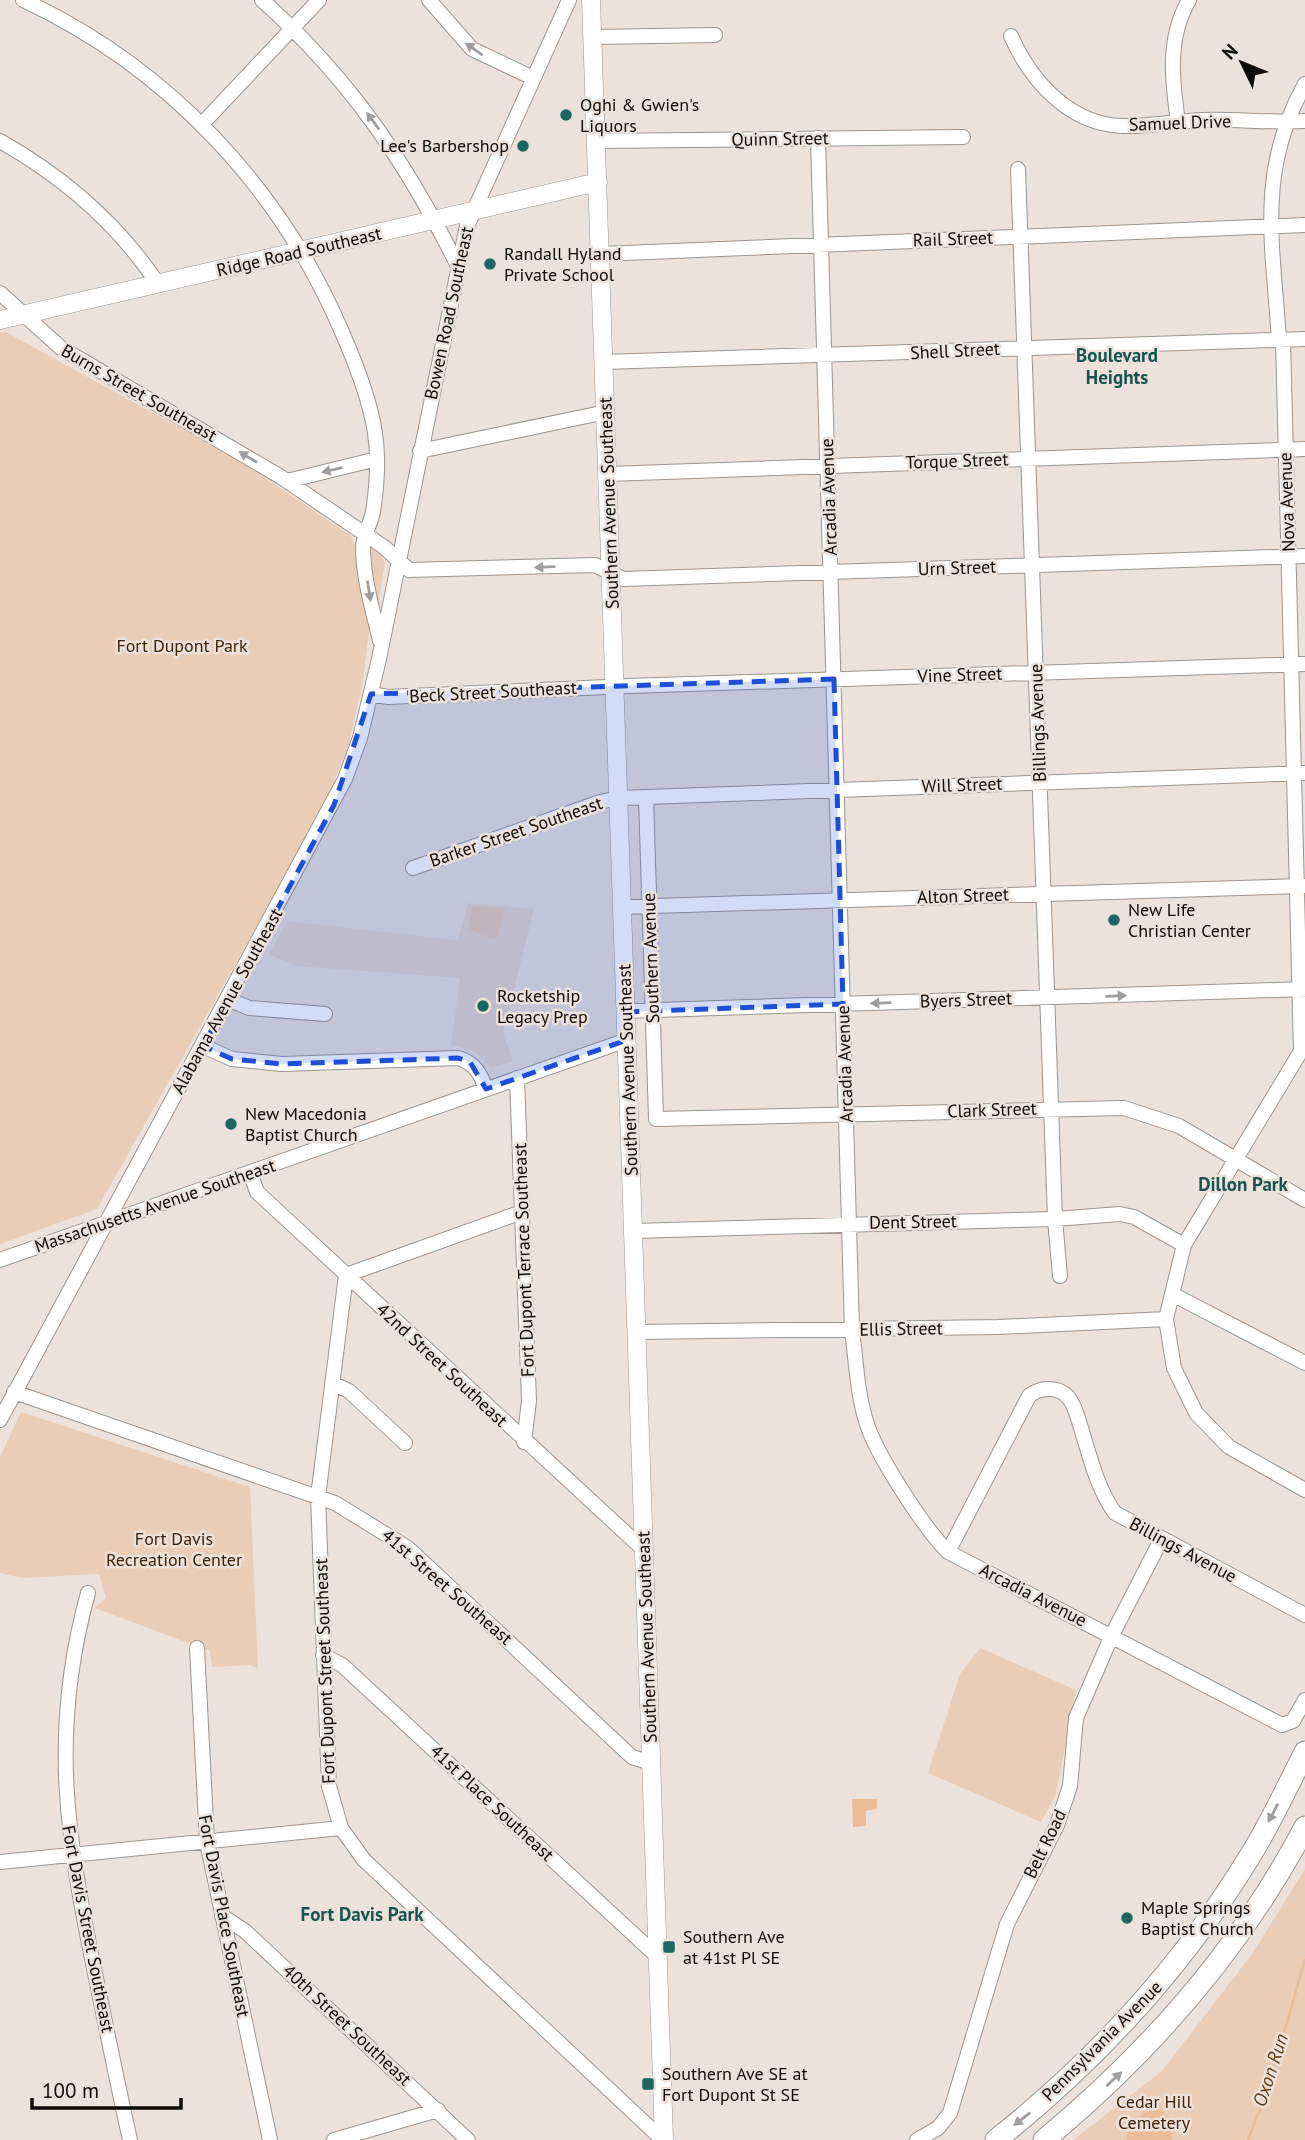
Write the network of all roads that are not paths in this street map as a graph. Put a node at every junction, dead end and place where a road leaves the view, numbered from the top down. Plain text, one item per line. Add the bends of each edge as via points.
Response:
1 (23, 0) edge
2 (262, 0) edge
3 (319, 0) edge
4 (429, 0) edge
5 (569, 0) edge
6 (591, 0) edge
7 (1189, 0) edge
8 (293, 28) junction
9 (715, 35) dead end
10 (1011, 36) dead end
11 (594, 37) junction
12 (533, 78) junction
13 (1305, 84) edge
14 (1305, 121) edge
15 (1178, 122) junction
16 (1285, 122) junction
17 (202, 124) junction
18 (963, 137) dead end
19 (818, 138) junction
20 (0, 141) edge
21 (597, 141) junction
22 (1018, 169) dead end
23 (598, 183) junction
24 (472, 212) junction
25 (435, 220) junction
26 (1305, 225) edge
27 (1272, 226) junction
28 (1021, 236) junction
29 (822, 245) junction
30 (301, 251) junction
31 (601, 254) junction
32 (457, 264) junction
33 (158, 284) junction
34 (0, 293) edge
35 (22, 315) junction
36 (0, 320) edge
37 (1305, 339) edge
38 (1281, 340) junction
39 (1025, 348) junction
40 (825, 357) junction
41 (604, 362) junction
42 (606, 412) junction
43 (1286, 449) junction
44 (1305, 449) edge
45 (420, 451) junction
46 (1029, 458) junction
47 (377, 459) junction
48 (828, 466) junction
49 (608, 474) junction
50 (287, 481) junction
51 (366, 536) junction
52 (1305, 556) edge
53 (1288, 557) junction
54 (397, 561) junction
55 (1033, 565) junction
56 (832, 572) junction
57 (611, 573) junction
58 (381, 646) junction
59 (1298, 665) edge
60 (1036, 673) junction
61 (834, 679) junction
62 (615, 686) junction
63 (371, 694) junction
64 (1299, 773) edge
65 (1040, 782) junction
66 (837, 789) junction
67 (646, 797) junction
68 (619, 798) junction
69 (413, 868) dead end
70 (1301, 886) edge
71 (1044, 894) junction
72 (840, 900) junction
73 (648, 906) junction
74 (621, 907) junction
75 (1302, 989) edge
76 (1048, 998) junction
77 (228, 999) junction
78 (843, 1004) junction
79 (652, 1011) junction
80 (626, 1012) junction
81 (325, 1014) dead end
82 (627, 1040) junction
83 (203, 1046) junction
84 (1303, 1053) edge
85 (517, 1078) junction
86 (486, 1089) junction
87 (1051, 1108) junction
88 (846, 1116) junction
89 (656, 1119) joint
90 (1237, 1161) junction
91 (250, 1172) junction
92 (1305, 1200) edge
93 (522, 1212) junction
94 (1055, 1219) junction
95 (106, 1223) junction
96 (849, 1223) junction
97 (633, 1231) junction
98 (1184, 1245) junction
99 (0, 1260) edge
100 (346, 1275) junction
101 (1060, 1276) dead end
102 (1172, 1294) junction
103 (1166, 1319) junction
104 (852, 1330) junction
105 (637, 1332) junction
106 (1305, 1363) edge
107 (332, 1383) junction
108 (14, 1392) junction
109 (0, 1420) edge
110 (524, 1441) junction
111 (405, 1443) dead end
112 (1305, 1490) edge
113 (318, 1497) junction
114 (1161, 1540) junction
115 (644, 1550) junction
116 (948, 1552) junction
117 (88, 1593) dead end
118 (1305, 1615) edge
119 (1112, 1635) junction
120 (197, 1648) dead end
121 (323, 1655) junction
122 (1305, 1700) edge
123 (1305, 1752) edge
124 (651, 1763) junction
125 (1305, 1827) edge
126 (341, 1828) junction
127 (207, 1842) junction
128 (72, 1855) junction
129 (0, 1862) edge
130 (222, 1916) junction
131 (657, 1956) junction
132 (438, 2110) junction
133 (130, 2140) edge
134 (270, 2140) edge
135 (334, 2140) edge
136 (468, 2140) edge
137 (663, 2140) edge
138 (917, 2140) edge
139 (996, 2140) edge
140 (1044, 2140) edge

1 - 17 street via 113,51
2 - 8 street
3 - 8 street
12 -> 4 street via 472,49
5 - 12 street, Bowen Road Southeast
6 - 11 main road, Southern Avenue Southeast
7 - 15 street via 1178,20 1174,43
8 - 17 street
25 -> 8 street via 370,117
9 - 11 street
10 - 15 street, Samuel Drive via 1036,78 1075,113 1108,125
11 - 21 main road, Southern Avenue Southeast
12 - 24 street, Bowen Road Southeast
13 - 16 street, Nova Avenue
14 - 16 street, Samuel Drive
15 - 16 street, Samuel Drive
16 - 27 street, Nova Avenue via 1271,178
17 - 30 street via 254,183
18 - 19 street, Quinn Street
19 - 21 street, Quinn Street
19 - 29 street, Arcadia Avenue
20 - 33 street via 91,206
21 - 23 main road, Southern Avenue Southeast
22 - 28 street, Billings Avenue
23 - 24 main road, Ridge Road Southeast
23 - 31 main road, Southern Avenue Southeast
24 - 25 main road, Ridge Road Southeast
24 - 32 street, Bowen Road Southeast
25 - 30 main road, Ridge Road Southeast
25 - 32 street
26 - 27 street, Rail Street
27 - 28 street, Rail Street
27 - 38 street, Nova Avenue
28 - 29 street, Rail Street
28 - 39 street, Billings Avenue
29 - 31 street, Rail Street
29 - 40 street, Arcadia Avenue
30 - 33 main road, Ridge Road Southeast
30 - 47 street via 354,363 374,426
31 - 41 main road, Southern Avenue Southeast
32 - 45 street, Bowen Road Southeast
33 - 35 main road, Ridge Road Southeast
34 - 35 street, Burns Street Southeast
35 - 36 main road, Ridge Road Southeast
50 -> 35 street, Burns Street Southeast via 61,348
37 - 38 street, Shell Street
38 - 39 street, Shell Street
38 - 43 street, Nova Avenue
39 - 40 street, Shell Street
39 - 46 street, Billings Avenue
40 - 41 street, Shell Street
40 - 48 street, Arcadia Avenue
41 - 42 main road, Southern Avenue Southeast
42 - 45 street
42 - 49 main road, Southern Avenue Southeast
43 - 44 street, Torque Street
43 - 46 street, Torque Street
43 - 53 street, Nova Avenue
45 - 54 street, Bowen Road Southeast
46 - 48 street, Torque Street
46 - 55 street, Billings Avenue
47 -> 50 street
47 - 51 street via 373,513
48 - 49 street, Torque Street
48 - 56 street, Arcadia Avenue
49 - 57 main road, Southern Avenue Southeast
50 - 51 street, Burns Street Southeast
51 - 54 street, Burns Street Southeast
51 -> 58 street via 363,551
52 - 53 street, Urn Street
53 - 55 street, Urn Street
53 - 59 street, Nova Avenue
57 -> 54 street, Urn Street via 593,565 409,570
54 - 58 street, Alabama Avenue Southeast
55 - 56 street, Urn Street
55 - 60 street, Billings Avenue
56 - 57 street, Urn Street via 624,579
56 - 61 street, Arcadia Avenue
57 - 62 main road, Southern Avenue Southeast
58 - 63 street, Alabama Avenue Southeast
59 - 60 street, Vine Street
59 - 64 street, Nova Avenue
60 - 61 street, Vine Street
60 - 65 street, Billings Avenue
61 - 62 street, Vine Street
61 - 66 street, Arcadia Avenue
62 - 63 street, Beck Street Southeast via 388,697
62 - 68 main road, Southern Avenue Southeast
63 - 77 street, Alabama Avenue Southeast via 334,805
64 - 65 street, Will Street
64 - 70 street, Nova Avenue
65 - 66 street, Will Street
65 - 71 street, Billings Avenue
66 - 67 street, Will Street
66 - 72 street, Arcadia Avenue
67 - 68 street, Will Street
67 - 73 street, Southern Avenue
68 - 69 street, Barker Street Southeast
68 - 74 main road, Southern Avenue Southeast
70 - 71 street, Alton Street
70 - 75 street, Nova Avenue
71 - 72 street, Alton Street
71 - 76 street, Billings Avenue
72 - 73 street, Alton Street
72 - 78 street, Arcadia Avenue
73 - 74 street, Alton Street
73 - 79 street, Southern Avenue
74 - 80 main road, Southern Avenue Southeast
76 -> 75 street, Byers Street
75 - 84 street, Nova Avenue
76 -> 78 street, Byers Street
76 - 87 street, Billings Avenue
77 - 81 street via 249,1008
77 - 83 street, Alabama Avenue Southeast
78 - 79 street, Byers Street
78 - 88 street, Arcadia Avenue
79 - 80 street, Byers Street
79 - 89 street, Southern Avenue
80 - 82 main road, Southern Avenue Southeast
82 - 85 street, Massachusetts Avenue Southeast
82 - 97 main road, Southern Avenue Southeast
83 - 86 street via 232,1059 282,1064 458,1058 470,1062
83 - 95 street, Alabama Avenue Southeast
84 - 90 street, Nova Avenue
85 - 86 street, Massachusetts Avenue Southeast
85 - 93 street, Fort Dupont Terrace Southeast
86 - 91 street, Massachusetts Avenue Southeast
87 - 88 street, Clark Street
87 - 90 street, Clark Street via 1137,1111 1179,1126
87 - 94 street, Billings Avenue
88 - 89 street, Clark Street
88 - 96 street, Arcadia Avenue
90 - 92 street, Clark Street
90 - 98 street, Nova Avenue
91 - 95 street, Massachusetts Avenue Southeast
91 - 100 street, 42nd Street Southeast via 257,1192
93 - 100 street
93 - 110 street, Fort Dupont Terrace Southeast via 529,1401
94 - 96 street, Dent Street
94 - 98 street, Dent Street via 1119,1213
94 - 101 street, Billings Avenue
95 - 99 street, Massachusetts Avenue Southeast
95 - 108 street, Alabama Avenue Southeast
96 - 97 street, Dent Street
96 - 104 street, Arcadia Avenue
97 - 105 main road, Southern Avenue Southeast
98 - 102 street, Nova Avenue
100 - 107 street, Fort Dupont Street Southeast
100 - 110 street, 42nd Street Southeast
102 - 103 street, Nova Avenue
102 - 106 street
103 - 104 street, Ellis Street
103 - 112 street, Nova Avenue via 1174,1368 1196,1413 1229,1447
104 - 105 street, Ellis Street
104 - 116 street, Arcadia Avenue via 869,1430 927,1528
105 - 115 main road, Southern Avenue Southeast
107 - 111 street via 349,1391
107 - 113 street, Fort Dupont Street Southeast
108 - 109 street, Alabama Avenue Southeast
108 - 113 street, 41st Street Southeast
110 - 115 street, 42nd Street Southeast
113 - 121 street, Fort Dupont Street Southeast
113 - 124 street, 41st Street Southeast via 363,1517 408,1548 632,1757
114 - 116 street, Billings Avenue via 1115,1513 1104,1498 1075,1410 1067,1396 1052,1388 1029,1396
114 - 118 street, Billings Avenue
114 - 119 street, Belt Road
115 - 124 main road, Southern Avenue Southeast
116 - 119 street, Arcadia Avenue
117 - 128 street, Fort Davis Street Southeast via 73,1656 66,1716 65,1786
119 - 122 street, Arcadia Avenue via 1282,1725 1293,1721
119 - 138 street, Belt Road via 1076,1718 1070,1786 1057,1825 1007,1924 955,2102 941,2124
120 - 127 street, Fort Davis Place Southeast
121 - 126 street, Fort Dupont Street Southeast via 327,1772
121 - 131 street, 41st Place Southeast via 351,1673
123 -> 139 highway, Pennsylvania Avenue via 1254,1850 1160,1984 1088,2060
124 - 131 main road, Southern Avenue Southeast
140 -> 125 highway, Pennsylvania Avenue via 1121,2073 1176,2016 1266,1893
126 - 127 street
126 - 137 street, Fort Dupont Street Southeast via 364,1860
127 - 128 street
127 - 130 street, Fort Davis Place Southeast
128 - 129 street
128 - 133 street, Fort Davis Street Southeast
130 - 132 street, 40th Street Southeast via 245,1930
130 - 134 street, Fort Davis Place Southeast
131 - 137 main road, Southern Avenue Southeast
132 - 135 street
132 - 136 street, 40th Street Southeast

